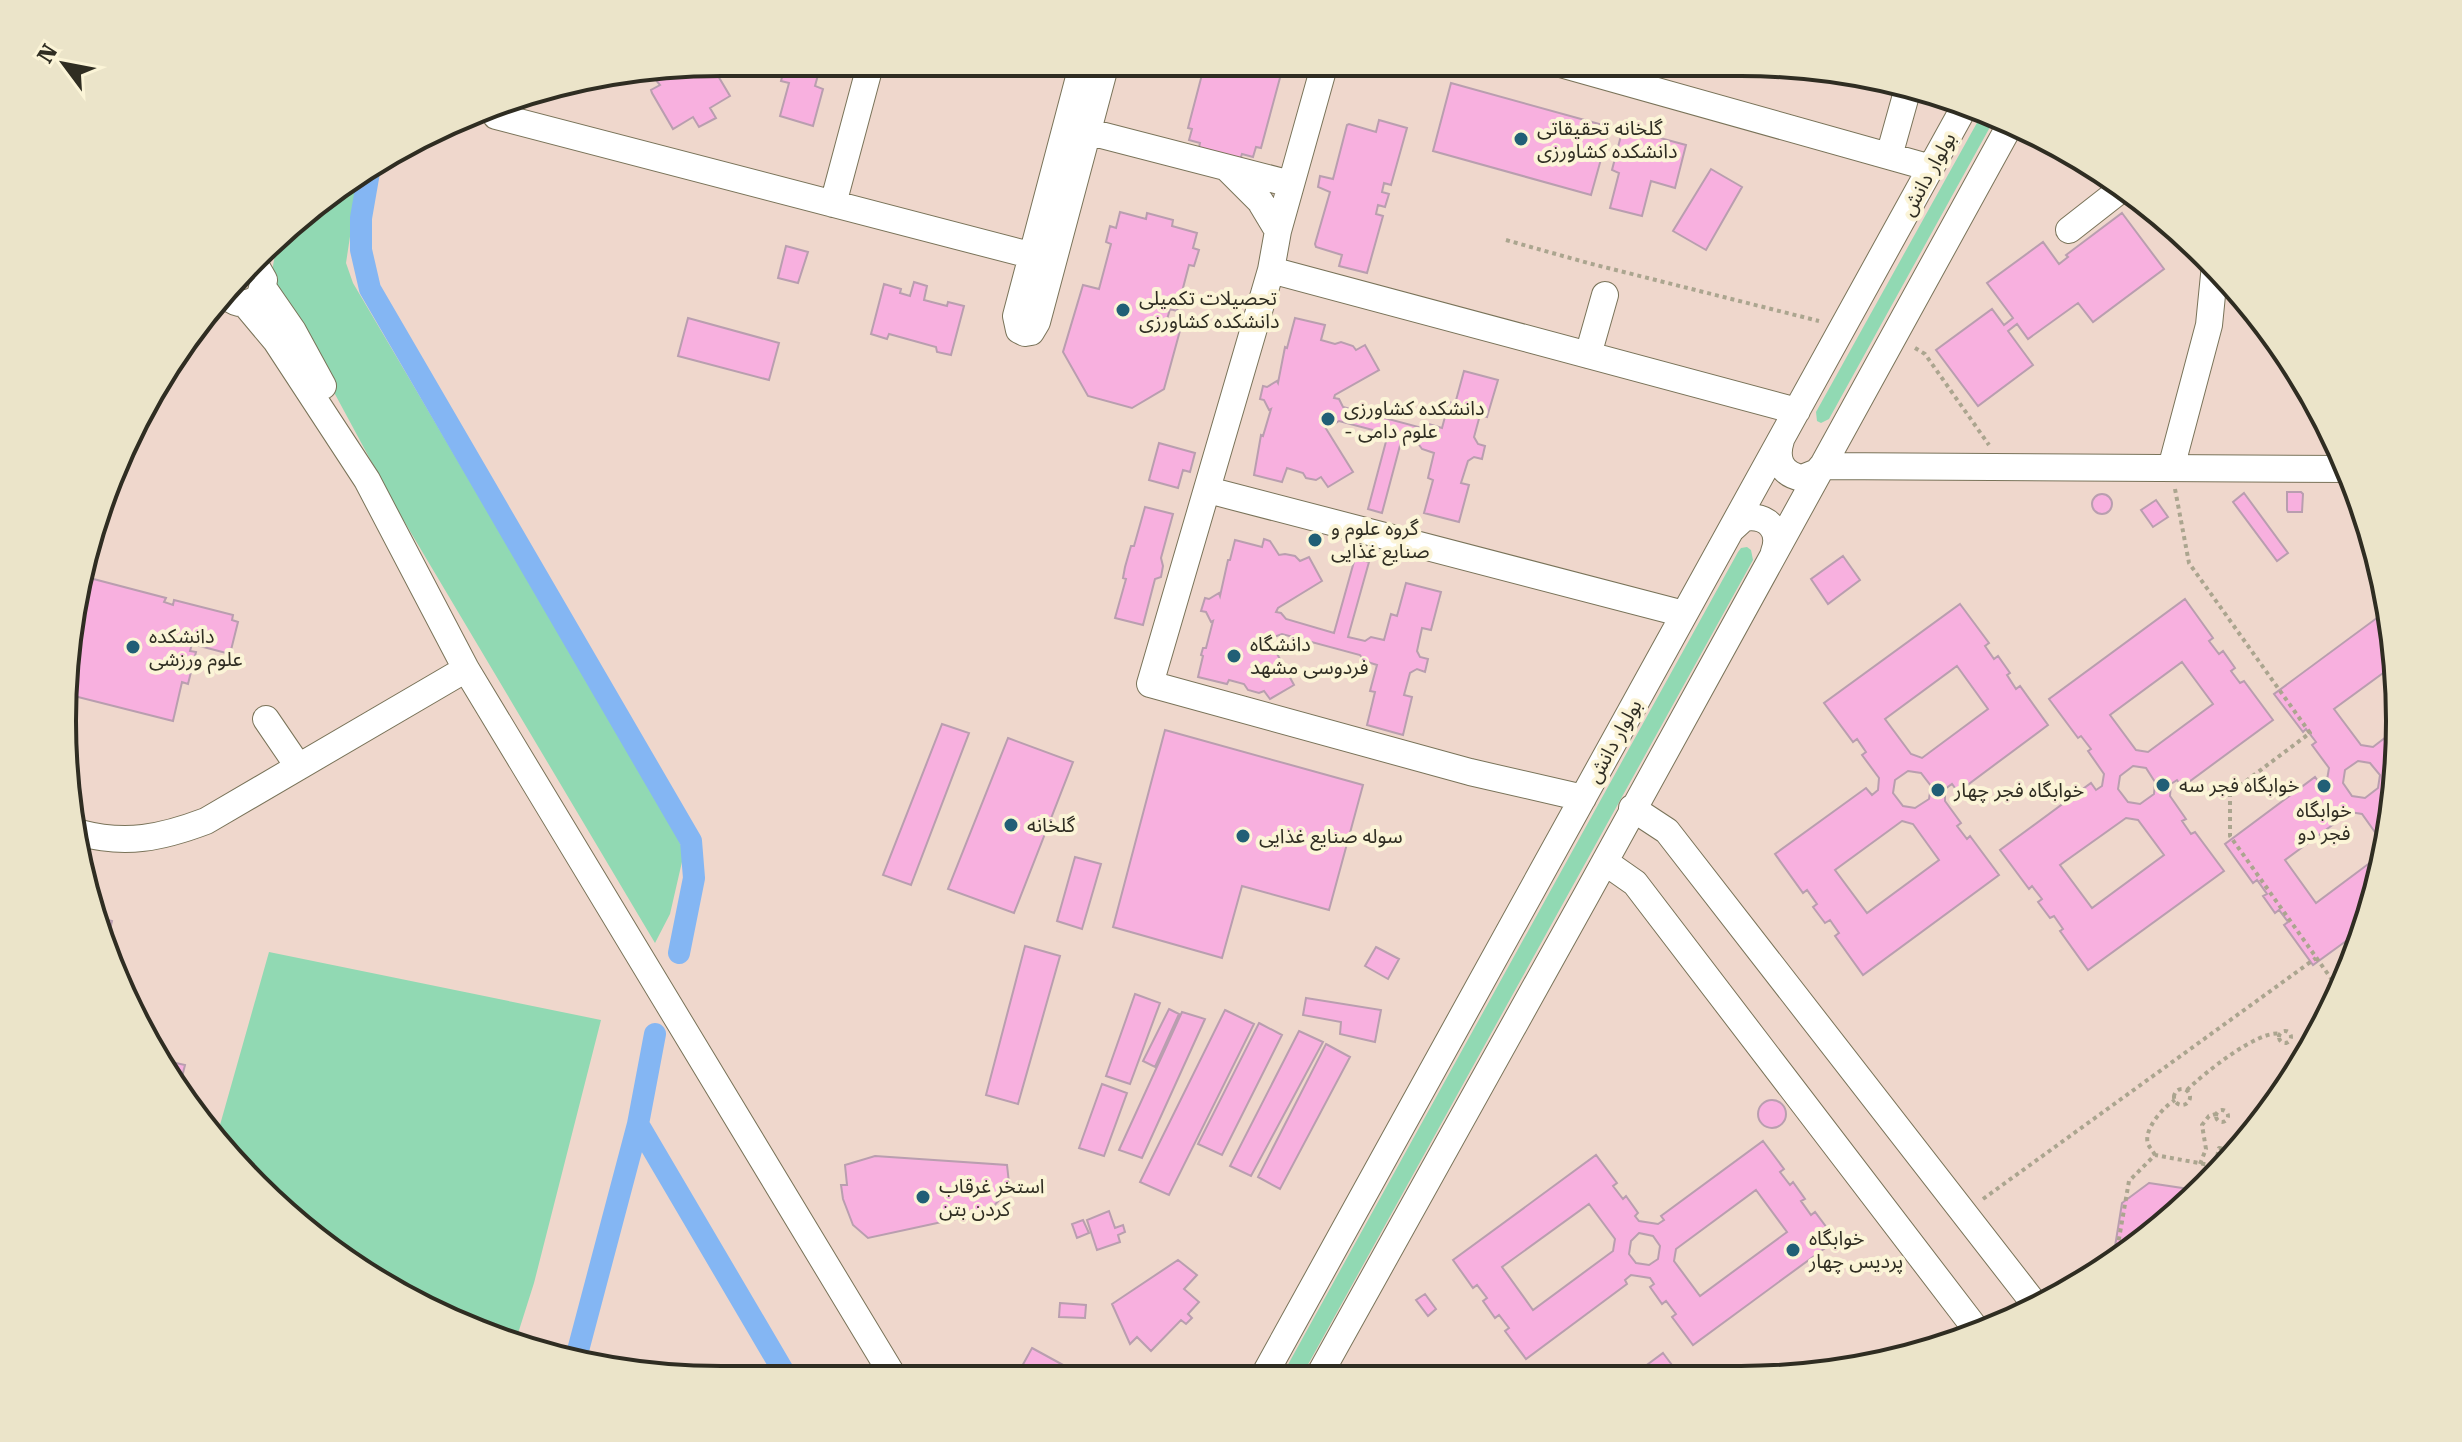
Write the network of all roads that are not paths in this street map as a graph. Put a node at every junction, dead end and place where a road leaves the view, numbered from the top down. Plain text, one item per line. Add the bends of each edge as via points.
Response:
1 (867, 76) edge
2 (1082, 76) edge
3 (1100, 76) edge
4 (1321, 76) edge
5 (1603, 76) edge
6 (1905, 97) edge
7 (1960, 115) edge
8 (497, 116) edge
9 (1077, 129) junction
10 (2005, 133) edge
11 (1889, 156) junction
12 (1227, 168) junction
13 (1931, 168) junction
14 (1291, 184) junction
15 (2114, 195) edge
16 (833, 204) junction
17 (2069, 230) dead end
18 (1278, 231) junction
19 (1271, 270) junction
20 (254, 280) edge
21 (2213, 282) edge
22 (1605, 295) dead end
23 (1588, 355) junction
24 (1797, 411) junction
25 (1781, 440) junction
26 (1822, 466) junction
27 (2171, 468) junction
28 (2335, 469) edge
29 (1208, 490) junction
30 (1732, 529) junction
31 (1774, 552) junction
32 (1684, 614) junction
33 (466, 669) junction
34 (266, 719) dead end
35 (298, 766) junction
36 (1583, 798) junction
37 (1632, 808) junction
38 (86, 834) edge
39 (1605, 862) junction
40 (2030, 1297) edge
41 (1971, 1323) edge
42 (887, 1366) edge
43 (1269, 1366) edge
44 (1324, 1366) edge

1 - 16 street
2 - 9 street
3 - 9 street
4 - 14 street
5 - 11 street
6 - 11 street
7 - 13 street, بولوار دانش
8 - 16 street
9 - 12 street
9 - 16 street via 1042,258
10 - 26 street
11 - 13 street
12 - 14 street
12 - 18 street via 1260,201
13 - 24 street, بولوار دانش
14 - 18 street
15 - 17 street
18 - 19 street
19 - 23 street
19 - 29 street
20 - 33 street via 276,341 367,480
21 - 27 street via 2209,325
22 - 23 street
23 - 24 street
24 - 25 street, بولوار دانش
25 - 26 street via 1778,458 1786,472 1802,478
25 - 30 street, بولوار دانش
26 - 27 street
26 - 31 street
27 - 28 street
29 - 32 street
29 - 36 street via 1150,684 1468,781
30 - 31 street via 1744,518 1761,517 1777,536
30 - 32 street, بولوار دانش
31 - 37 street
32 - 36 street, بولوار دانش
33 - 35 street
33 - 42 street
34 - 35 street
35 - 38 street via 206,821 169,835 131,840
36 - 43 street, بولوار دانش
37 - 39 street
37 - 40 street via 1667,831
39 - 41 street via 1635,883
39 - 44 street

